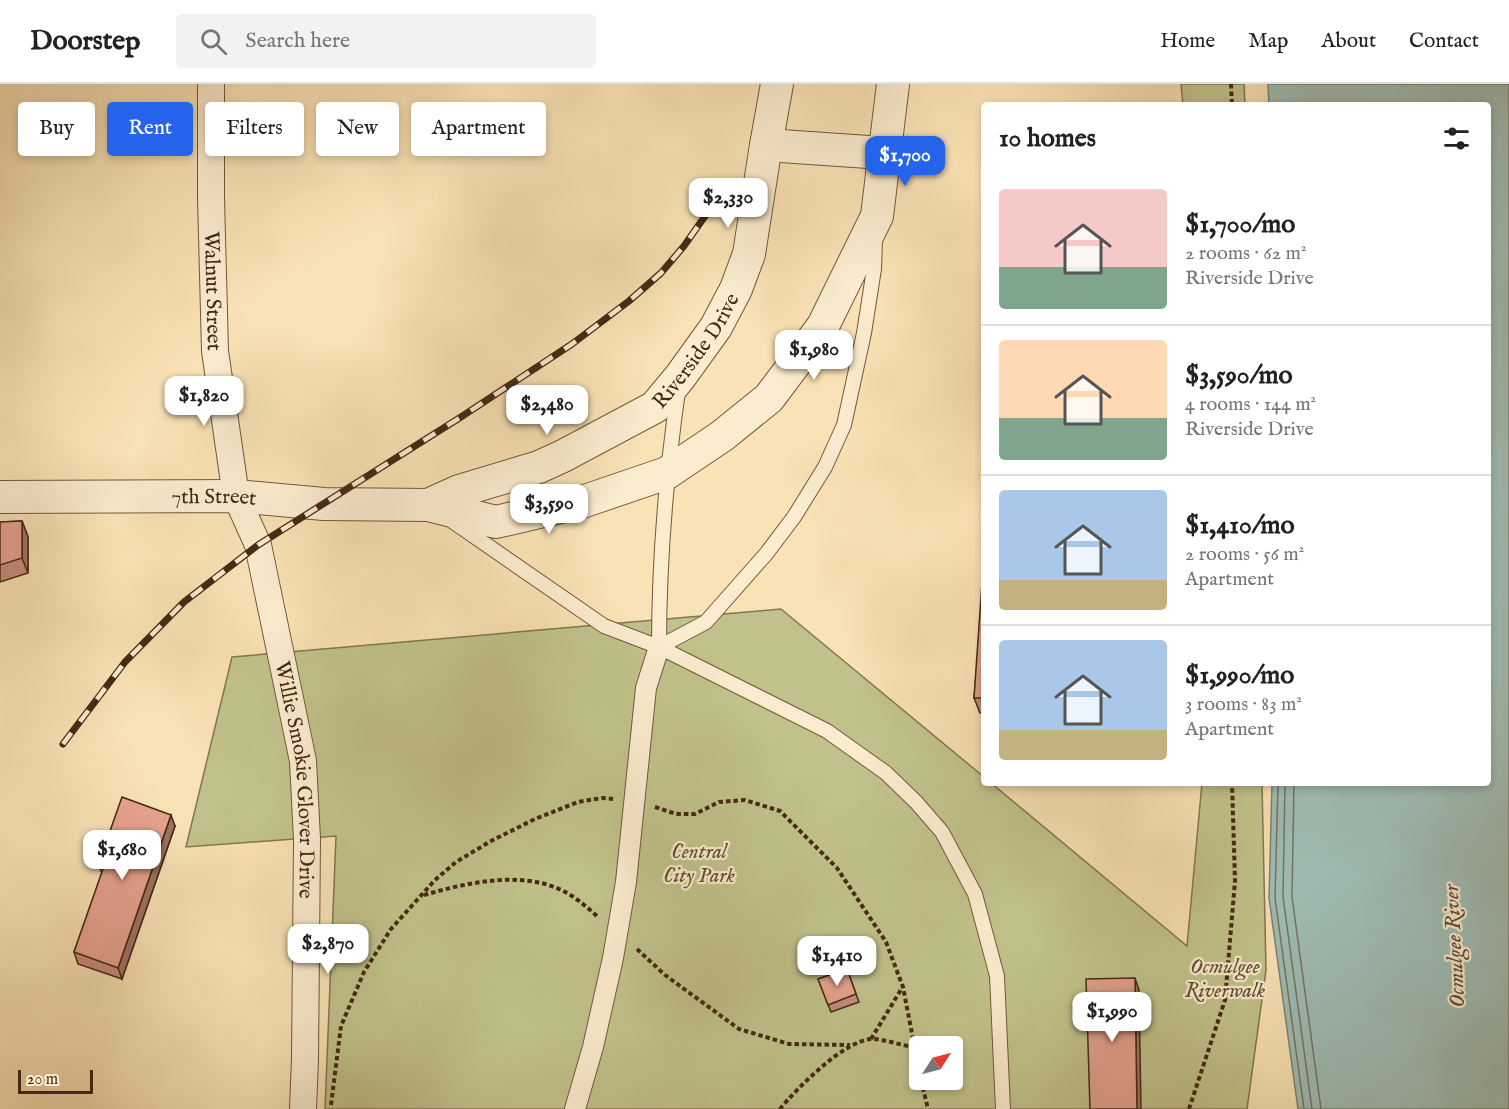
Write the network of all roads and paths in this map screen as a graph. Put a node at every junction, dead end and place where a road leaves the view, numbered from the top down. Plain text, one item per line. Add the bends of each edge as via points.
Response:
1 (211, 84) edge
2 (777, 84) edge
3 (893, 84) edge
4 (1231, 84) edge
5 (1232, 102) edge
6 (766, 145) junction
7 (883, 153) junction
8 (877, 216) junction
9 (680, 377) junction
10 (667, 473) junction
11 (236, 496) junction
12 (0, 497) edge
13 (428, 505) junction
14 (659, 647) junction
15 (1232, 786) edge
16 (634, 800) junction
17 (422, 895) junction
18 (617, 931) junction
19 (903, 987) junction
20 (911, 1036) edge
21 (871, 1039) junction
22 (850, 1045) junction
23 (909, 1046) edge
24 (923, 1090) edge
25 (303, 1109) edge
26 (331, 1109) edge
27 (574, 1109) edge
28 (780, 1109) edge
29 (928, 1109) edge
30 (1003, 1109) edge
31 (1189, 1109) edge

1 - 11 street, Walnut Street via 215,351
2 - 6 street, Riverside Drive
3 - 7 street
4 - 5 path
6 - 7 street
6 - 9 street, Riverside Drive via 749,254 716,327
7 - 8 street
8 - 10 street via 823,326 783,382 722,436
8 - 14 lane via 864,333 843,424 825,467 766,554 706,622
9 - 10 lane
9 - 13 street, Riverside Drive via 655,407 563,456
10 - 13 street via 582,502 496,522
10 - 14 lane
11 - 12 street, 7th Street
11 - 13 street, 7th Street via 324,504
11 - 25 street, Willie Smokie Glover Drive via 258,545 303,760 307,839
13 - 14 lane via 604,626
14 - 16 street via 646,687
14 - 30 lane via 827,731 886,773 942,832 975,894 998,976
15 - 31 path via 1236,881 1225,1000
16 - 17 path via 602,798 578,802 535,819 456,862
16 - 18 street
16 - 19 path via 676,814 695,814 719,802 746,800 780,811 837,868 886,942
17 - 18 path via 472,882 538,882 570,895
17 - 26 path via 391,929 364,972 341,1026
18 - 22 path via 665,975 740,1029 789,1044
18 - 27 street
19 - 20 path
19 - 21 path
21 - 22 path
21 - 23 path
22 - 28 path via 798,1088
24 - 29 path

